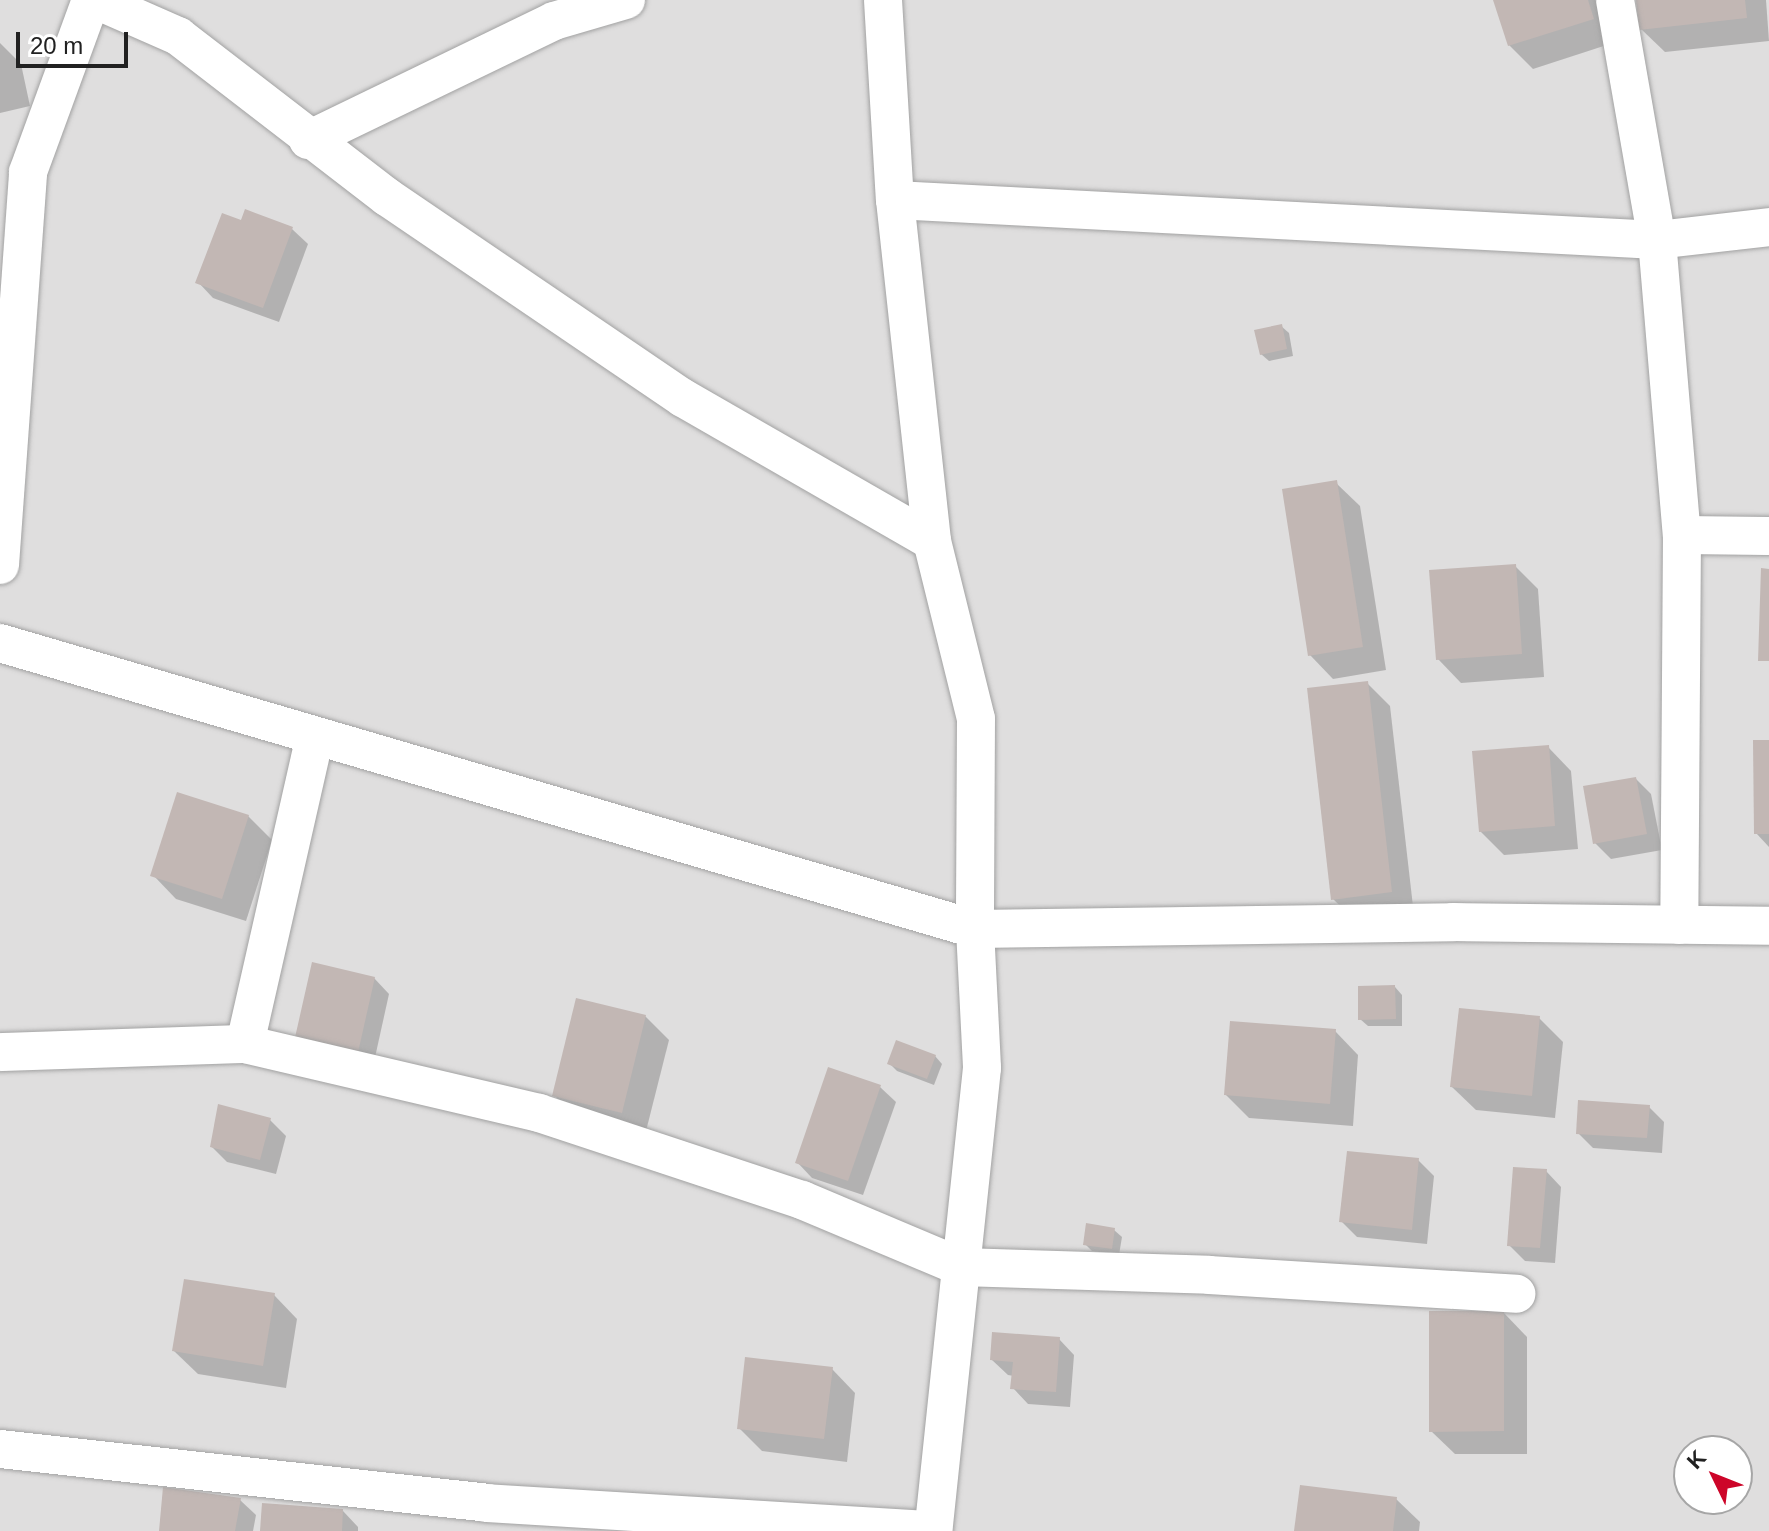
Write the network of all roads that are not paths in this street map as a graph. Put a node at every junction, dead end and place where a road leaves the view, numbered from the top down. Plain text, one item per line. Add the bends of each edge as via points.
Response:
1 (94, 0) edge
2 (626, 0) edge
3 (883, 0) edge
4 (1615, 0) edge
5 (552, 11) edge
6 (175, 18) edge
7 (308, 140) junction
8 (14, 175) edge
9 (895, 200) junction
10 (1769, 227) edge
11 (1657, 240) junction
12 (1682, 535) junction
13 (1769, 536) edge
14 (932, 541) junction
15 (0, 565) edge
16 (0, 643) edge
17 (315, 737) junction
18 (1679, 925) junction
19 (1769, 926) edge
20 (975, 929) junction
21 (245, 1044) junction
22 (0, 1052) edge
23 (961, 1267) junction
24 (1516, 1294) dead end
25 (0, 1449) edge
26 (933, 1530) edge

1 - 6 street
1 - 8 street
2 - 5 street
3 - 9 street
4 - 11 street
5 - 7 street
6 - 7 street
7 - 14 street via 683,398
8 - 15 street
9 - 11 street
9 - 14 street
10 - 11 street
11 - 12 street
12 - 13 street
12 - 18 street
14 - 20 street via 976,719
16 - 17 street
17 - 20 street
17 - 21 street
18 - 19 street
18 - 20 street via 1453,922
20 - 23 street via 982,1068
21 - 22 street
21 - 23 street via 539,1113 802,1200
23 - 24 street via 1209,1275
23 - 26 street
25 - 26 street via 486,1503

